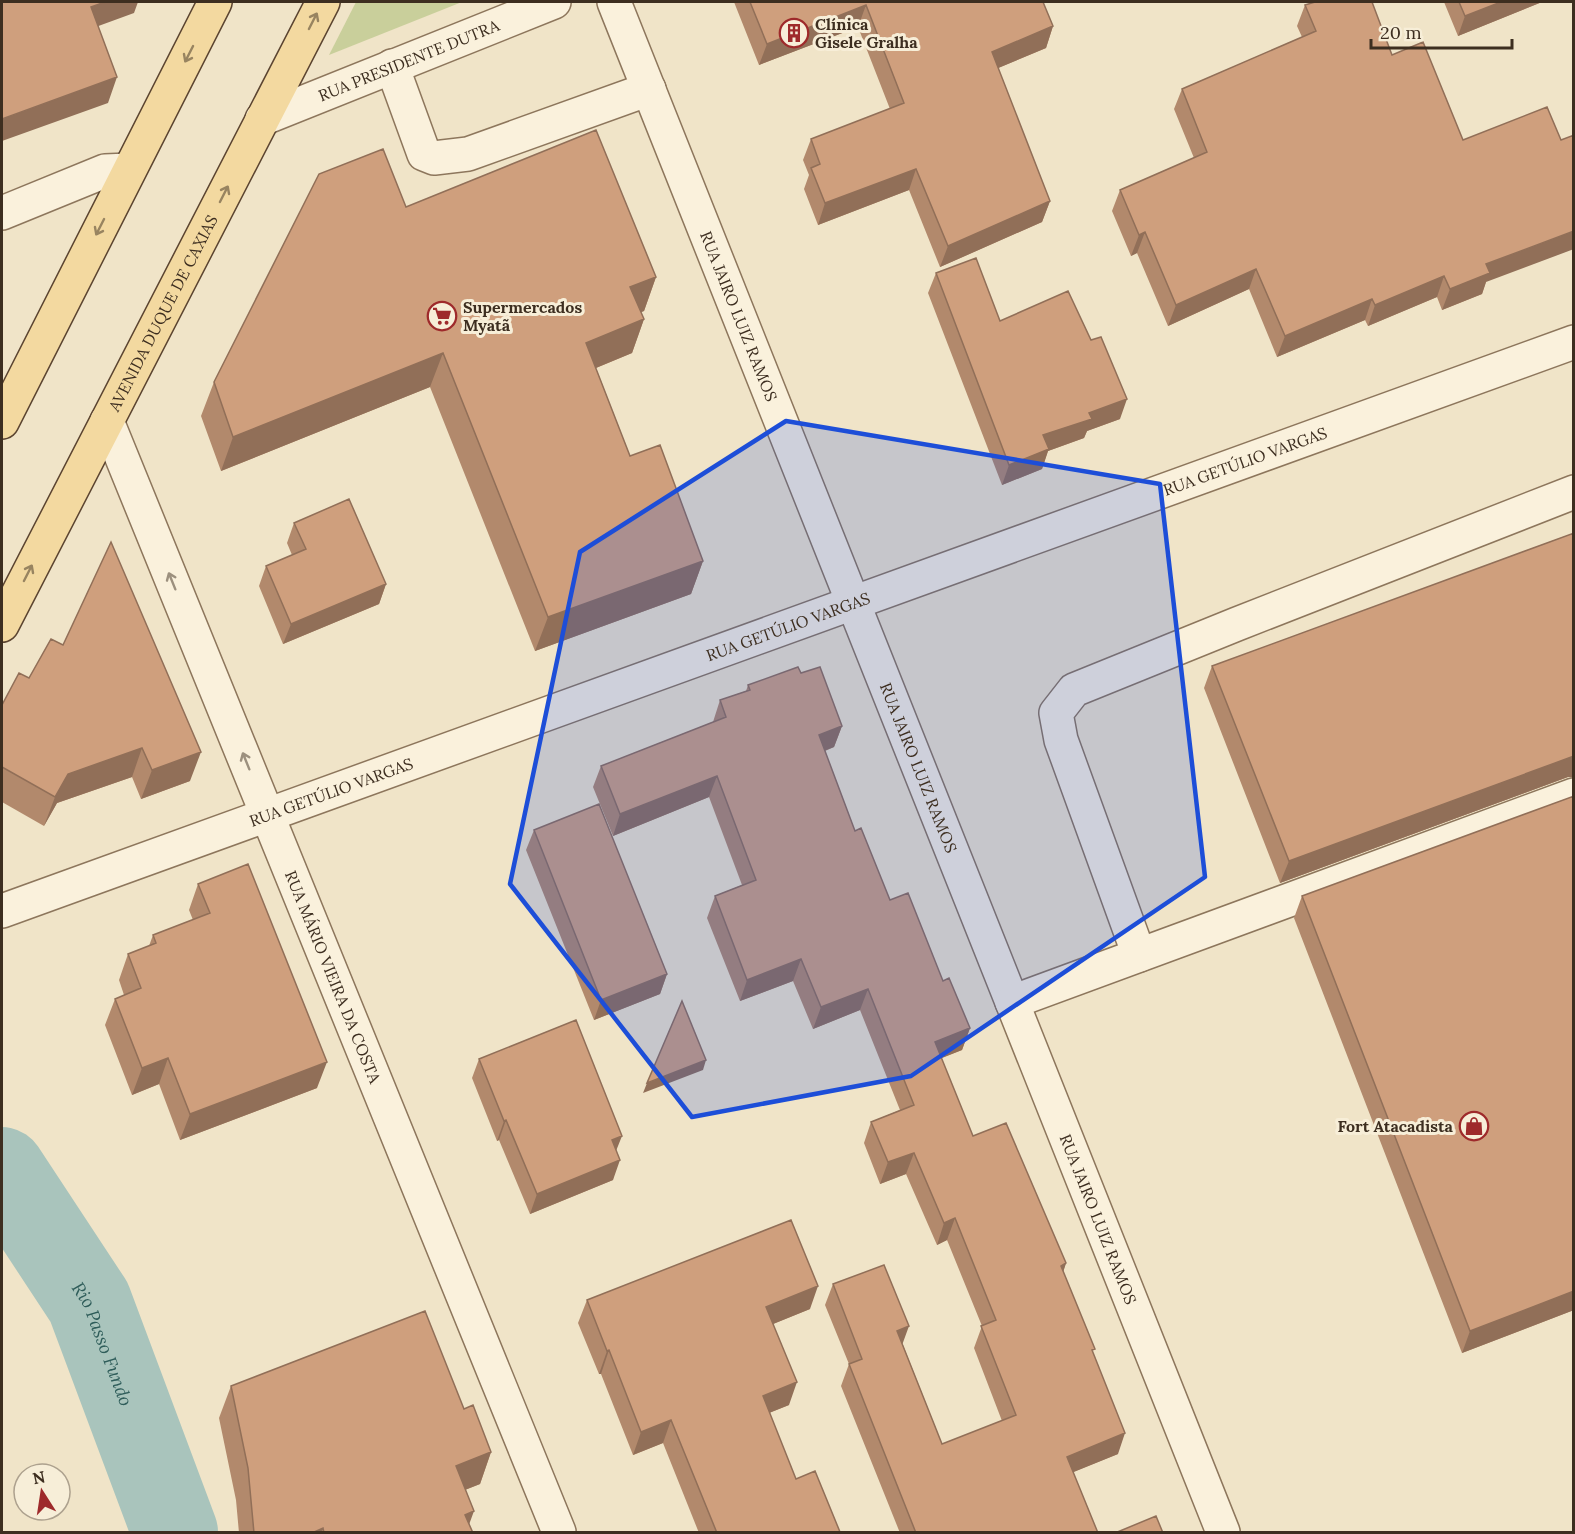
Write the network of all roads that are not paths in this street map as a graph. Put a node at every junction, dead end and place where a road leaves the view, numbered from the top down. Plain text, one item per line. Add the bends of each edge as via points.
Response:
1 (215, 2) edge
2 (323, 2) edge
3 (554, 2) edge
4 (614, 2) edge
5 (392, 66) junction
6 (649, 89) junction
7 (262, 119) junction
8 (129, 170) junction
9 (2, 213) edge
10 (1574, 342) edge
11 (107, 421) junction
12 (2, 422) edge
13 (1574, 492) edge
14 (853, 603) junction
15 (2, 625) edge
16 (1574, 795) edge
17 (268, 815) junction
18 (2, 912) edge
19 (1139, 955) junction
20 (1012, 1002) junction
21 (559, 1533) edge
22 (1223, 1533) edge

1 -> 8 main road
7 -> 2 main road, AVENIDA DUQUE DE CAXIAS
3 - 5 street, RUA PRESIDENTE DUTRA
4 - 6 street, RUA JAIRO LUIZ RAMOS
5 - 6 street via 424,154 434,158 468,154
5 - 7 street, RUA PRESIDENTE DUTRA
6 - 14 street, RUA JAIRO LUIZ RAMOS
11 -> 7 main road, AVENIDA DUQUE DE CAXIAS
8 - 9 street via 105,171
8 -> 12 main road
10 - 14 street, RUA GETÚLIO VARGAS
15 -> 11 main road, AVENIDA DUQUE DE CAXIAS
17 -> 11 street, RUA MÁRIO VIEIRA DA COSTA
13 - 19 street via 1074,690 1056,713 1061,740
14 - 17 street, RUA GETÚLIO VARGAS
14 - 20 street, RUA JAIRO LUIZ RAMOS
16 - 19 street
17 - 18 street, RUA GETÚLIO VARGAS
17 - 21 street, RUA MÁRIO VIEIRA DA COSTA
19 - 20 street
20 - 22 street, RUA JAIRO LUIZ RAMOS

